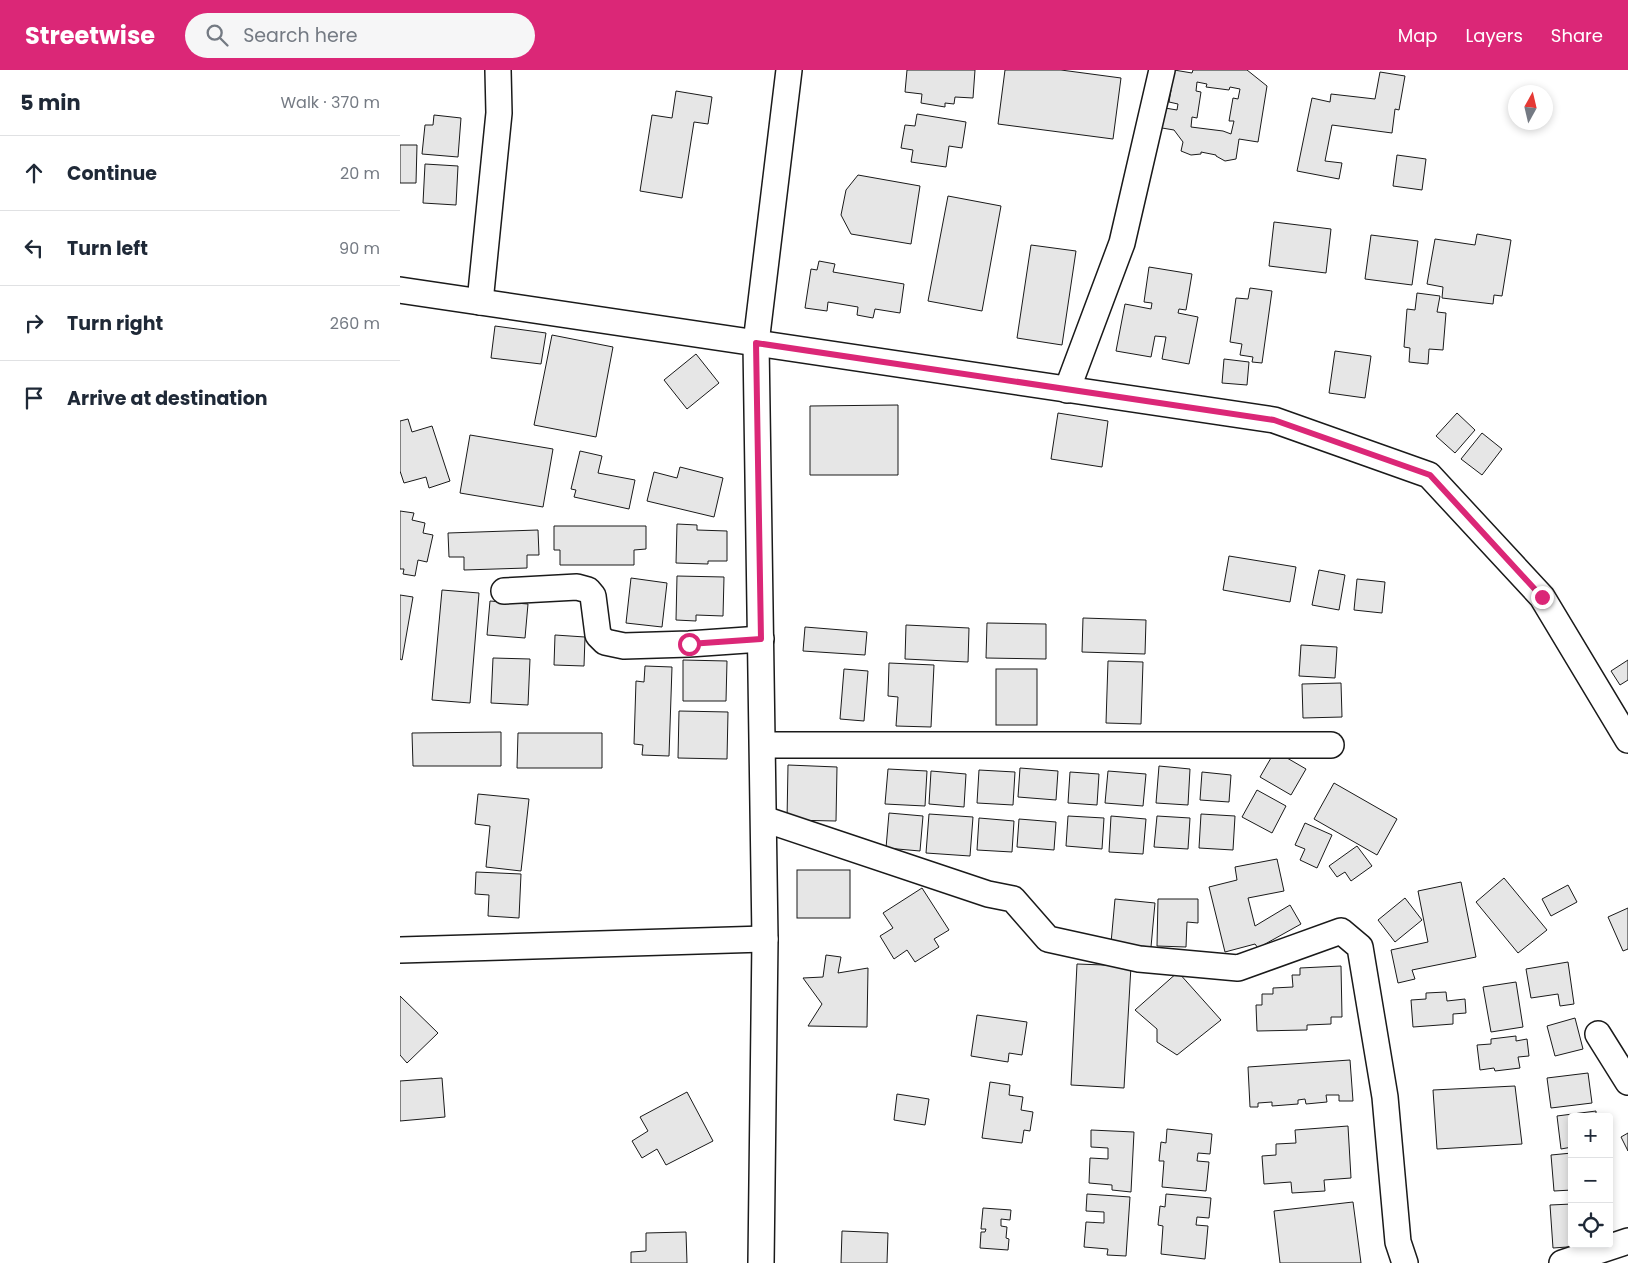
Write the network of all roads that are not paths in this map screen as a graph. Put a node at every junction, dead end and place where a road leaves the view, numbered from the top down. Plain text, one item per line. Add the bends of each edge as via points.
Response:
1 (498, 70) edge
2 (789, 70) edge
3 (1162, 70) edge
4 (400, 290) edge
5 (480, 302) junction
6 (756, 343) junction
7 (1067, 390) junction
8 (504, 591) dead end
9 (761, 639) junction
10 (1628, 740) edge
11 (763, 745) junction
12 (1331, 745) dead end
13 (764, 818) junction
14 (766, 939) junction
15 (400, 950) edge
16 (1598, 1034) dead end
17 (1628, 1082) edge
18 (1628, 1241) edge
19 (761, 1263) edge
20 (1405, 1263) edge
21 (1562, 1263) edge

1 - 5 street via 499,113
2 - 6 street
3 - 7 street via 1122,243
4 - 5 street
5 - 6 street
6 - 7 street
6 - 9 street
7 - 10 street via 1274,420 1430,475 1542,597
8 - 9 street via 577,587 588,590 595,606 598,635 605,642 624,646
9 - 11 street
11 - 12 street
11 - 13 street
13 - 14 street
13 - 20 street via 988,894 1013,899 1048,939 1138,959 1238,968 1341,931 1360,947 1385,1097 1398,1242
14 - 15 street
14 - 19 street
16 - 17 street
18 - 21 street

